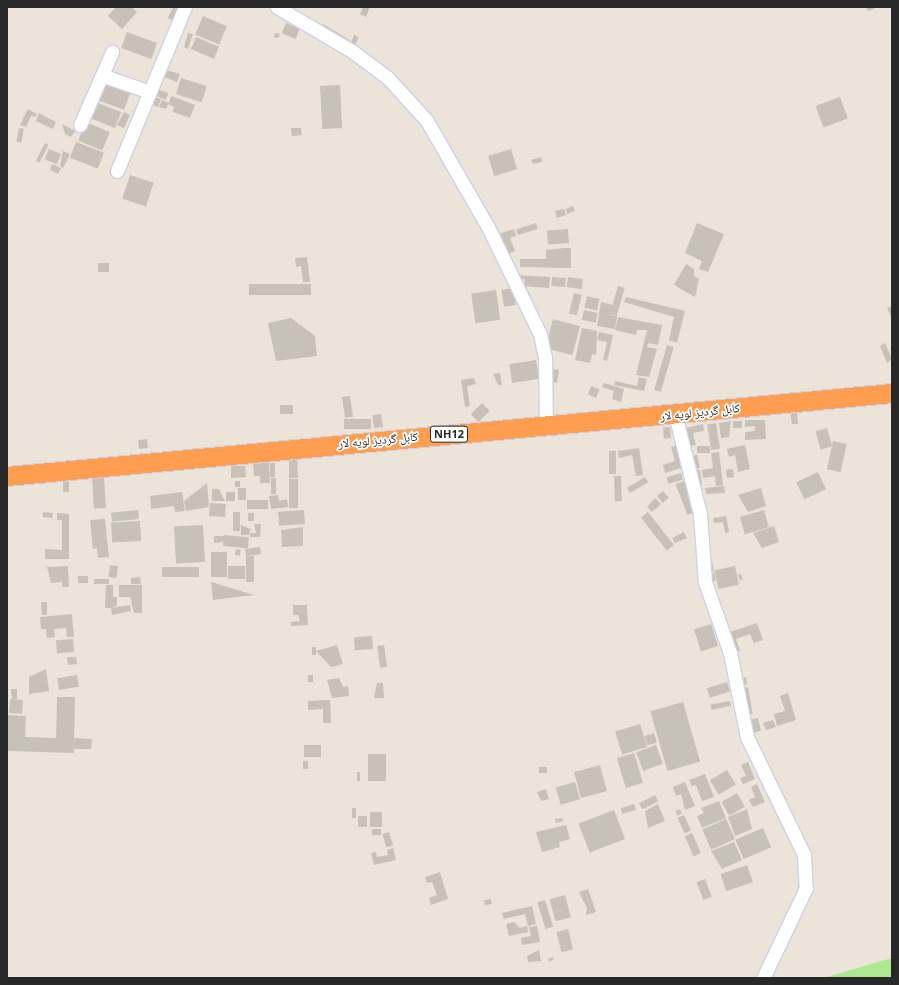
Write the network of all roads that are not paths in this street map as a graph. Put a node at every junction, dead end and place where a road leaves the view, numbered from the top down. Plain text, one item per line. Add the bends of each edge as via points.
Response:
1 (185, 7) edge
2 (277, 7) edge
3 (112, 52) dead end
4 (104, 76) junction
5 (147, 91) junction
6 (80, 125) dead end
7 (117, 171) dead end
8 (892, 393) edge
9 (675, 414) junction
10 (546, 427) junction
11 (7, 476) edge
12 (763, 978) edge

1 - 5 street
2 - 10 street via 352,51 388,78 427,121 488,227 540,334 545,358
3 - 4 street
4 - 5 street
4 - 6 street
5 - 7 street
8 - 9 highway, کابل گردیز لویه لار / NH12
9 - 10 highway, کابل گردیز لویه لار / NH12
9 - 12 street via 700,514 705,582 730,653 747,737 804,856 806,888
10 - 11 highway, کابل گردیز لویه لار / NH12 via 359,441

